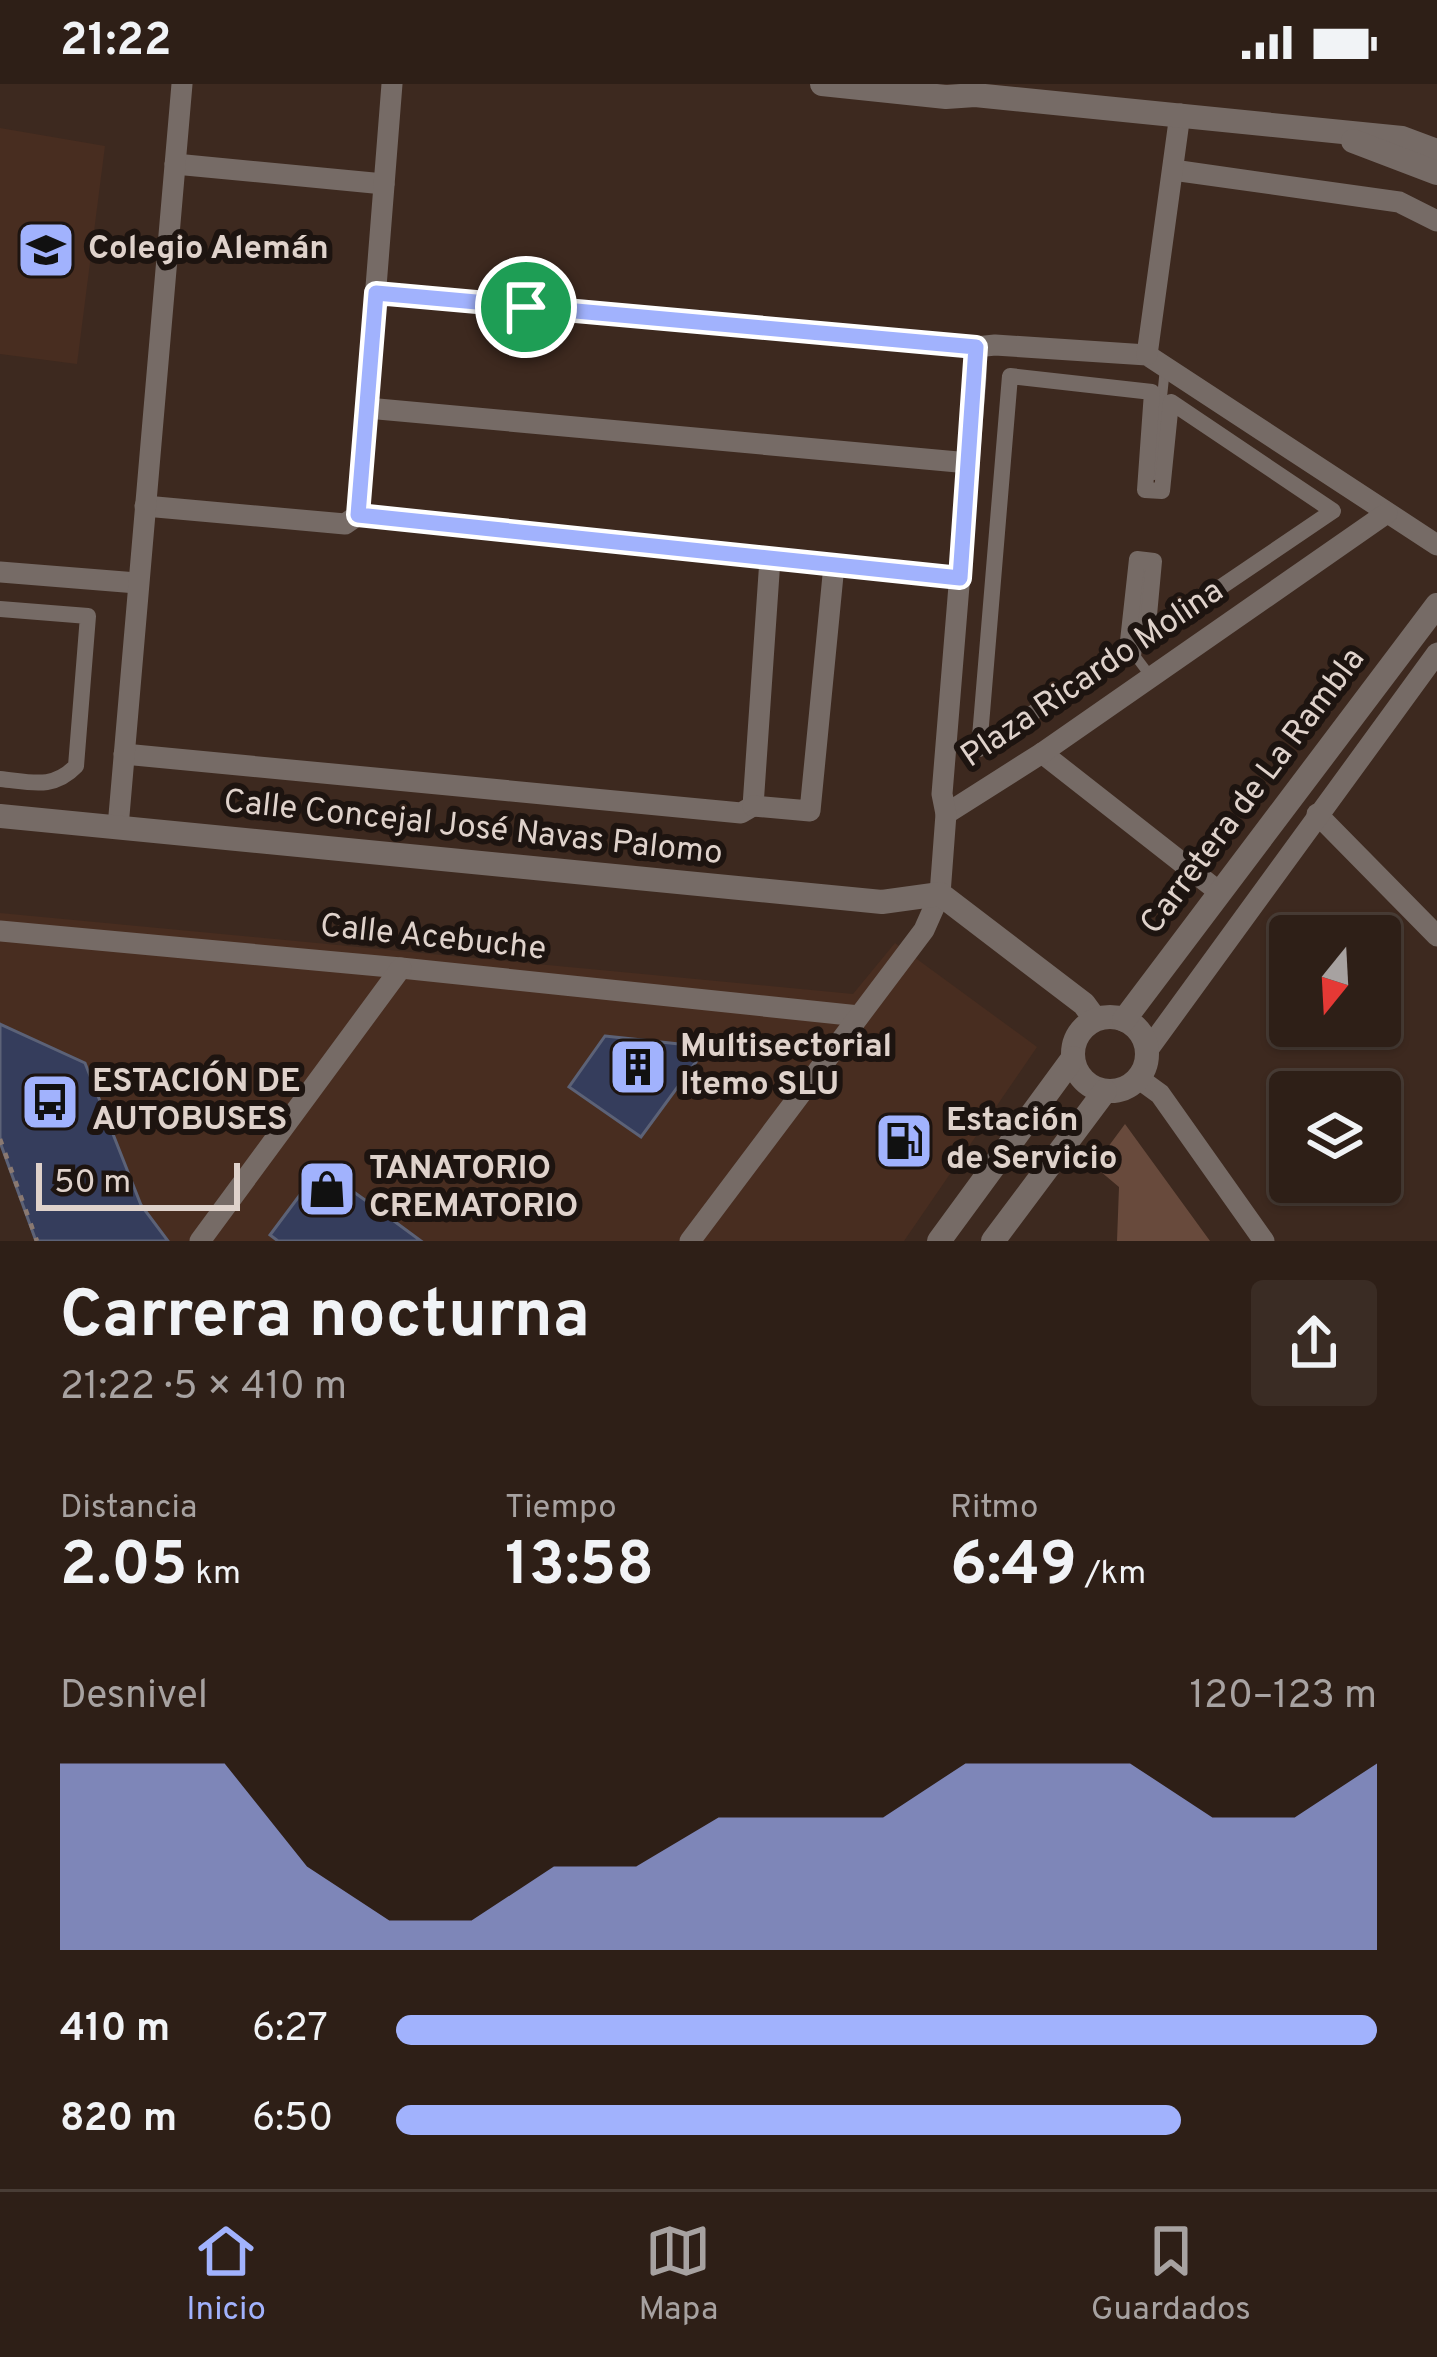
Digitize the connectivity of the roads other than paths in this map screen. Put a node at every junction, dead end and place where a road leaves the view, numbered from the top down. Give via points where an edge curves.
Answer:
1 (182, 84) edge
2 (392, 84) edge
3 (821, 84) edge
4 (970, 89) edge
5 (1180, 114) junction
6 (1329, 132) junction
7 (1437, 151) edge
8 (176, 164) junction
9 (1173, 170) junction
10 (1437, 173) edge
11 (384, 184) junction
12 (1437, 221) edge
13 (376, 293) junction
14 (976, 347) junction
15 (1156, 361) junction
16 (367, 407) junction
17 (969, 463) junction
18 (1153, 484) dead end
19 (145, 506) junction
20 (1388, 513) junction
21 (358, 515) junction
22 (1437, 545) edge
23 (770, 559) junction
24 (834, 565) junction
25 (1144, 565) dead end
26 (0, 572) edge
27 (960, 578) junction
28 (137, 583) junction
29 (1437, 605) edge
30 (0, 609) edge
31 (1437, 653) edge
32 (1151, 677) junction
33 (979, 749) joint
34 (1042, 753) junction
35 (124, 754) junction
36 (0, 779) edge
37 (753, 806) junction
38 (946, 814) junction
39 (1317, 814) junction
40 (0, 817) edge
41 (118, 827) junction
42 (1218, 891) junction
43 (940, 894) junction
44 (0, 931) edge
45 (1437, 936) edge
46 (401, 968) junction
47 (859, 1016) junction
48 (1095, 1019) junction
49 (1124, 1019) junction
50 (1148, 1051) junction
51 (1073, 1058) junction
52 (1138, 1078) junction
53 (1105, 1091) junction
54 (200, 1241) edge
55 (690, 1241) edge
56 (939, 1241) edge
57 (993, 1241) edge
58 (1264, 1241) edge

1 - 8 street
2 - 11 street
3 - 4 street via 946,98
4 - 5 street
5 - 6 street
5 - 9 street
6 - 7 street via 1402,138
6 - 10 street
8 - 11 street
8 - 19 street
9 - 12 street via 1399,202
9 - 15 street
11 - 13 street
13 - 14 street
13 - 16 street
14 - 15 street
14 - 17 street, Plaza Ricardo Molina
15 - 18 lane
15 - 20 street
16 - 17 street
16 - 21 street
17 - 27 street, Plaza Ricardo Molina
19 - 21 street via 345,524
19 - 28 street
20 - 22 street
20 - 32 street, Plaza Ricardo Molina
21 - 23 street
23 - 24 street
23 - 37 street
24 - 27 street
24 - 37 street via 810,811
25 - 32 lane via 1136,657
26 - 28 street
27 - 38 street, Plaza Ricardo Molina
28 - 35 street
29 - 42 street, Carretera de La Rambla
30 - 36 street via 88,616 76,766 47,783
31 - 39 street, Carretera de La Rambla
32 - 34 street, Plaza Ricardo Molina
33 - 33 street, Plaza Ricardo Molina via 1127,650 1137,559 1154,561 1147,637 1333,512 1171,402 1162,491 1145,490 1152,392 1010,376
34 - 38 street, Plaza Ricardo Molina
34 - 42 street
35 - 37 street via 741,813
35 - 41 street
38 - 43 street
39 - 45 street
39 - 50 street, Carretera de La Rambla
40 - 41 street, Calle Concejal José Navas Palomo
41 - 43 street, Calle Concejal José Navas Palomo via 882,902
42 - 49 street, Carretera de La Rambla
43 - 47 street via 924,930
43 - 48 street
44 - 46 street, Calle Acebuche
46 - 47 street, Calle Acebuche
46 - 54 street
47 - 55 street
48 - 49 street
48 - 51 street via 1078,1034
49 - 50 street
50 - 52 street
51 - 53 street via 1083,1080
51 - 56 street
52 - 53 street
52 - 58 street via 1160,1094
53 - 57 street

